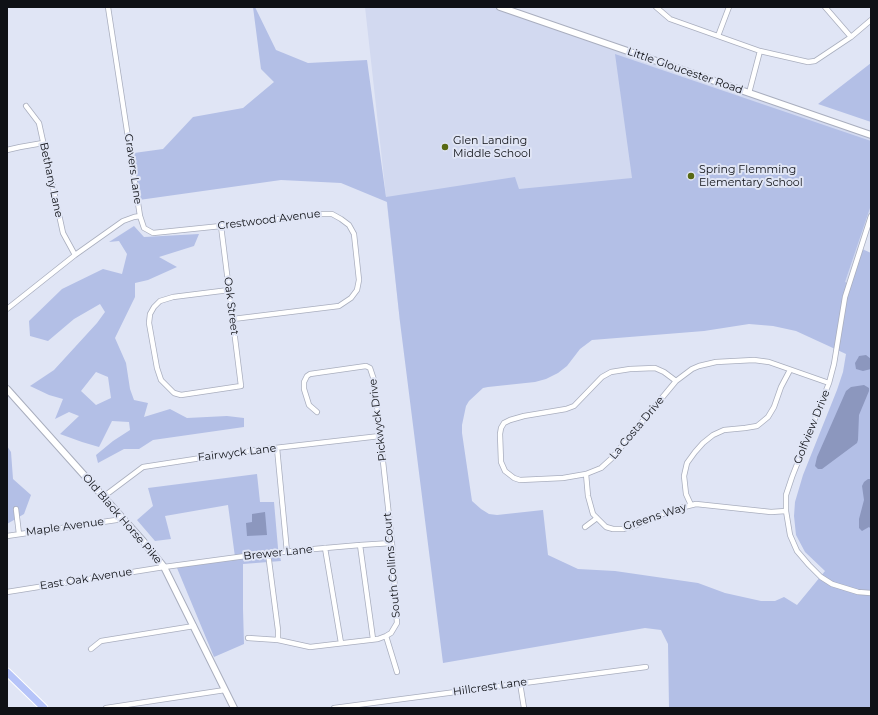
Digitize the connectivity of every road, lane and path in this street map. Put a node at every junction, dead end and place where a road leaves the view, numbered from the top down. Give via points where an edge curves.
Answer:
1 (108, 7) edge
2 (500, 7) edge
3 (656, 7) edge
4 (728, 7) edge
5 (825, 7) edge
6 (871, 20) edge
7 (718, 36) junction
8 (851, 37) junction
9 (760, 51) junction
10 (750, 93) junction
11 (26, 106) dead end
12 (871, 135) edge
13 (43, 144) junction
14 (7, 150) edge
15 (140, 216) junction
16 (871, 216) edge
17 (221, 226) junction
18 (75, 255) junction
19 (229, 290) junction
20 (7, 309) edge
21 (233, 319) junction
22 (790, 370) junction
23 (676, 381) junction
24 (829, 383) junction
25 (7, 389) edge
26 (316, 412) dead end
27 (380, 436) junction
28 (277, 448) junction
29 (586, 474) junction
30 (384, 476) joint
31 (103, 496) junction
32 (690, 505) junction
33 (16, 509) dead end
34 (786, 511) junction
35 (597, 518) junction
36 (123, 519) junction
37 (585, 527) dead end
38 (20, 534) junction
39 (7, 536) edge
40 (392, 543) junction
41 (360, 544) junction
42 (324, 548) junction
43 (287, 552) junction
44 (268, 553) junction
45 (164, 567) junction
46 (7, 592) edge
47 (871, 592) edge
48 (194, 626) junction
49 (386, 636) junction
50 (248, 638) dead end
51 (373, 639) junction
52 (278, 640) junction
53 (341, 643) junction
54 (90, 649) dead end
55 (646, 667) dead end
56 (7, 672) edge
57 (396, 672) dead end
58 (520, 683) junction
59 (225, 690) junction
60 (384, 702) junction
61 (44, 708) edge
62 (106, 708) edge
63 (234, 708) edge
64 (334, 708) edge
65 (385, 708) edge
66 (524, 708) edge

1 - 15 street, Gravers Lane
2 - 10 street, Little Gloucester Road
3 - 7 street via 670,20
4 - 7 street
5 - 8 street
6 - 8 street
7 - 9 street
8 - 9 street via 815,61 808,62
9 - 10 street
10 - 12 street, Little Gloucester Road
11 - 13 street, Bethany Lane via 39,123
13 - 14 street
13 - 18 street, Bethany Lane via 63,233
15 - 17 street, Crestwood Avenue via 144,228 153,233
15 - 18 street, Gravers Lane via 123,221
16 - 24 street, Golfview Drive via 845,297
17 - 19 street, Oak Street
17 - 21 street, Crestwood Avenue via 332,214 349,225 354,234 359,280 357,290 351,298 339,306
18 - 20 street, Gravers Lane
19 - 21 street, Oak Street
19 - 21 street, Oak Street via 160,300 150,314 149,323 157,368 161,380 174,393 181,395 241,386
22 - 23 street, La Costa Drive via 769,362 754,360 716,362 692,369
22 - 24 street, La Costa Drive
22 - 32 street via 768,417 757,426 713,434 695,452 687,463 684,476
23 - 29 street, La Costa Drive via 612,458 601,468
23 - 29 street, La Costa Drive via 655,368 611,372 602,377 574,406 566,410 510,420 501,428 501,462 514,478 563,478
24 - 34 street, Golfview Drive via 792,477 786,495
25 - 31 street, Old Black Horse Pike
26 - 27 street, Pickwyck Drive via 309,405 304,389 305,378 310,374 366,366 372,372 374,380
27 - 28 street, Fairwyck Lane
27 - 30 street, Pickwyck Drive
28 - 31 street, Fairwyck Lane via 144,467
28 - 43 street
29 - 35 street via 588,496
30 - 40 street, South Collins Court
31 - 36 street, Old Black Horse Pike
32 - 34 street, Greens Way
32 - 35 street, Greens Way via 623,529 606,527
33 - 38 street
34 - 47 street, Golfview Drive via 790,535 797,551 821,577 832,584 858,592
35 - 37 street
36 - 38 street, Maple Avenue
36 - 45 street, Old Black Horse Pike
38 - 39 street, Maple Avenue
40 - 41 street, Brewer Lane
40 - 49 street, South Collins Court via 397,623
41 - 42 street, Brewer Lane
41 - 51 street
42 - 43 street, Brewer Lane
42 - 53 street
43 - 44 street, Brewer Lane
44 - 45 street, Brewer Lane
44 - 52 street
45 - 46 street, East Oak Avenue
45 - 48 street, Old Black Horse Pike
48 - 54 street via 101,641
48 - 59 street, Old Black Horse Pike
49 - 51 street
49 - 57 street
50 - 52 street
51 - 53 street
52 - 53 street via 310,647
55 - 58 street, Hillcrest Lane
56 - 61 main road
58 - 60 street, Hillcrest Lane
58 - 66 street
59 - 62 street
59 - 63 street, Old Black Horse Pike
60 - 64 street, Hillcrest Lane
60 - 65 street

